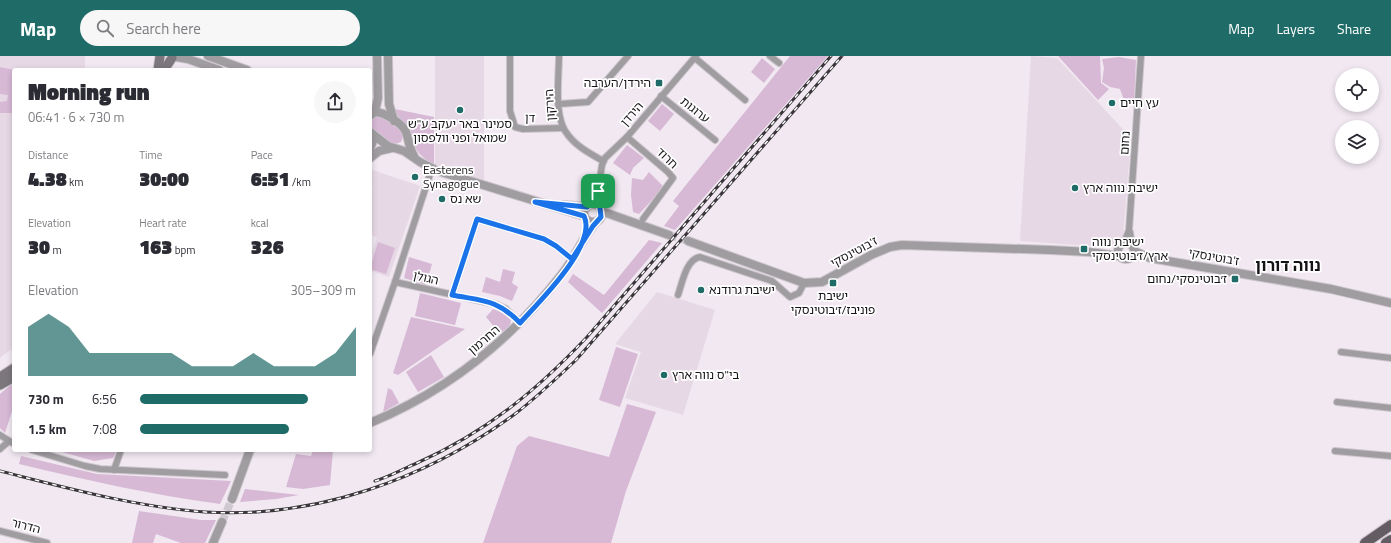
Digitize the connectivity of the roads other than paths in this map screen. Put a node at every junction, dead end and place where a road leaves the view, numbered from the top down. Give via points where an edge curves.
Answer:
1 (160, 56) edge
2 (208, 56) edge
3 (377, 56) edge
4 (388, 56) edge
5 (510, 56) edge
6 (559, 56) edge
7 (628, 56) edge
8 (770, 56) edge
9 (1142, 56) edge
10 (173, 57) edge
11 (695, 57) edge
12 (778, 63) dead end
13 (158, 68) edge
14 (165, 68) edge
15 (213, 68) edge
16 (241, 68) edge
17 (662, 96) junction
18 (745, 100) dead end
19 (559, 104) junction
20 (372, 114) edge
21 (394, 121) junction
22 (563, 128) junction
23 (372, 134) edge
24 (406, 137) junction
25 (627, 137) junction
26 (715, 140) dead end
27 (393, 148) junction
28 (372, 156) edge
29 (603, 161) junction
30 (420, 162) junction
31 (432, 168) junction
32 (598, 191) junction
33 (535, 202) junction
34 (589, 206) junction
35 (599, 215) junction
36 (585, 217) junction
37 (642, 219) dead end
38 (669, 235) tunnel mouth
39 (584, 241) junction
40 (688, 241) tunnel mouth
41 (1128, 249) junction
42 (1088, 252) junction
43 (1119, 256) junction
44 (572, 259) junction
45 (395, 282) junction
46 (804, 283) junction
47 (452, 295) junction
48 (678, 295) dead end
49 (1391, 303) edge
50 (520, 323) junction
51 (373, 337) edge
52 (1341, 352) dead end
53 (1391, 358) edge
54 (12, 369) edge
55 (0, 377) edge
56 (12, 378) edge
57 (0, 385) edge
58 (1337, 402) dead end
59 (1391, 408) edge
60 (372, 422) edge
61 (0, 435) edge
62 (11, 443) edge
63 (0, 449) edge
64 (1335, 451) dead end
65 (39, 452) edge
66 (120, 452) edge
67 (249, 452) edge
68 (1391, 456) edge
69 (114, 470) junction
70 (225, 475) dead end
71 (232, 499) tunnel mouth
72 (222, 522) tunnel mouth
73 (1391, 525) edge
74 (0, 532) edge
75 (1391, 540) edge
76 (47, 543) edge
77 (213, 543) edge
78 (1365, 543) edge
79 (1386, 543) edge

1 - 13 main road
2 - 16 street
3 - 20 street via 378,98
4 - 21 street via 389,104
5 - 22 street, דן via 510,111 515,127 523,130
6 - 19 street, הירקון
7 - 19 street via 588,102
8 - 12 street
9 - 41 street, נחום
10 - 14 main road
10 - 15 street via 188,59
11 - 17 street, הירדן
11 - 18 street
17 - 25 street, הירדן
17 - 26 street, ערוגות
19 - 22 street, הירקון
20 - 21 street via 384,114
21 - 24 street via 404,128
22 - 29 street via 574,142
23 - 27 street
24 - 27 street via 403,144
24 - 30 street via 408,147
25 - 29 street, הירדן
25 - 37 street, חרוד via 672,178
27 - 28 street via 379,151
27 - 30 street via 404,151
29 - 32 street
30 - 31 street
31 - 33 street
31 - 45 street
32 - 34 street
32 - 35 street
33 - 34 street
33 - 36 street
34 - 35 street
34 - 36 street, החרמון
35 - 36 street via 592,222
35 - 38 street
35 - 39 street, החרמון
36 - 39 street, החרמון via 587,225
39 - 44 street, החרמון
40 - 46 street, ז'בוטינסקי
41 - 42 street, ז'בוטינסקי
41 - 43 street
41 - 43 street, ז'בוטינסקי via 1124,260
41 - 49 street, ז'בוטינסקי via 1150,258 1346,292
42 - 43 street, ז'בוטינסקי
42 - 46 street, ז'בוטינסקי via 902,245 871,255 822,282
44 - 47 street via 544,239 477,219
44 - 50 street, החרמון via 543,298
45 - 47 street, הגולן
45 - 51 street, הגולן
46 - 48 street via 799,293 790,297 772,281 696,257 690,263
47 - 50 street, הגולן via 495,304 506,309
50 - 60 street, החרמון via 480,359 449,382
52 - 53 street
54 - 55 main road
56 - 57 main road
58 - 59 street
61 - 62 street
62 - 63 street
64 - 68 street
65 - 69 street via 85,466
66 - 69 street
67 - 71 street
69 - 70 street
72 - 77 street
73 - 78 main road
74 - 76 street, הדרור
75 - 79 main road

